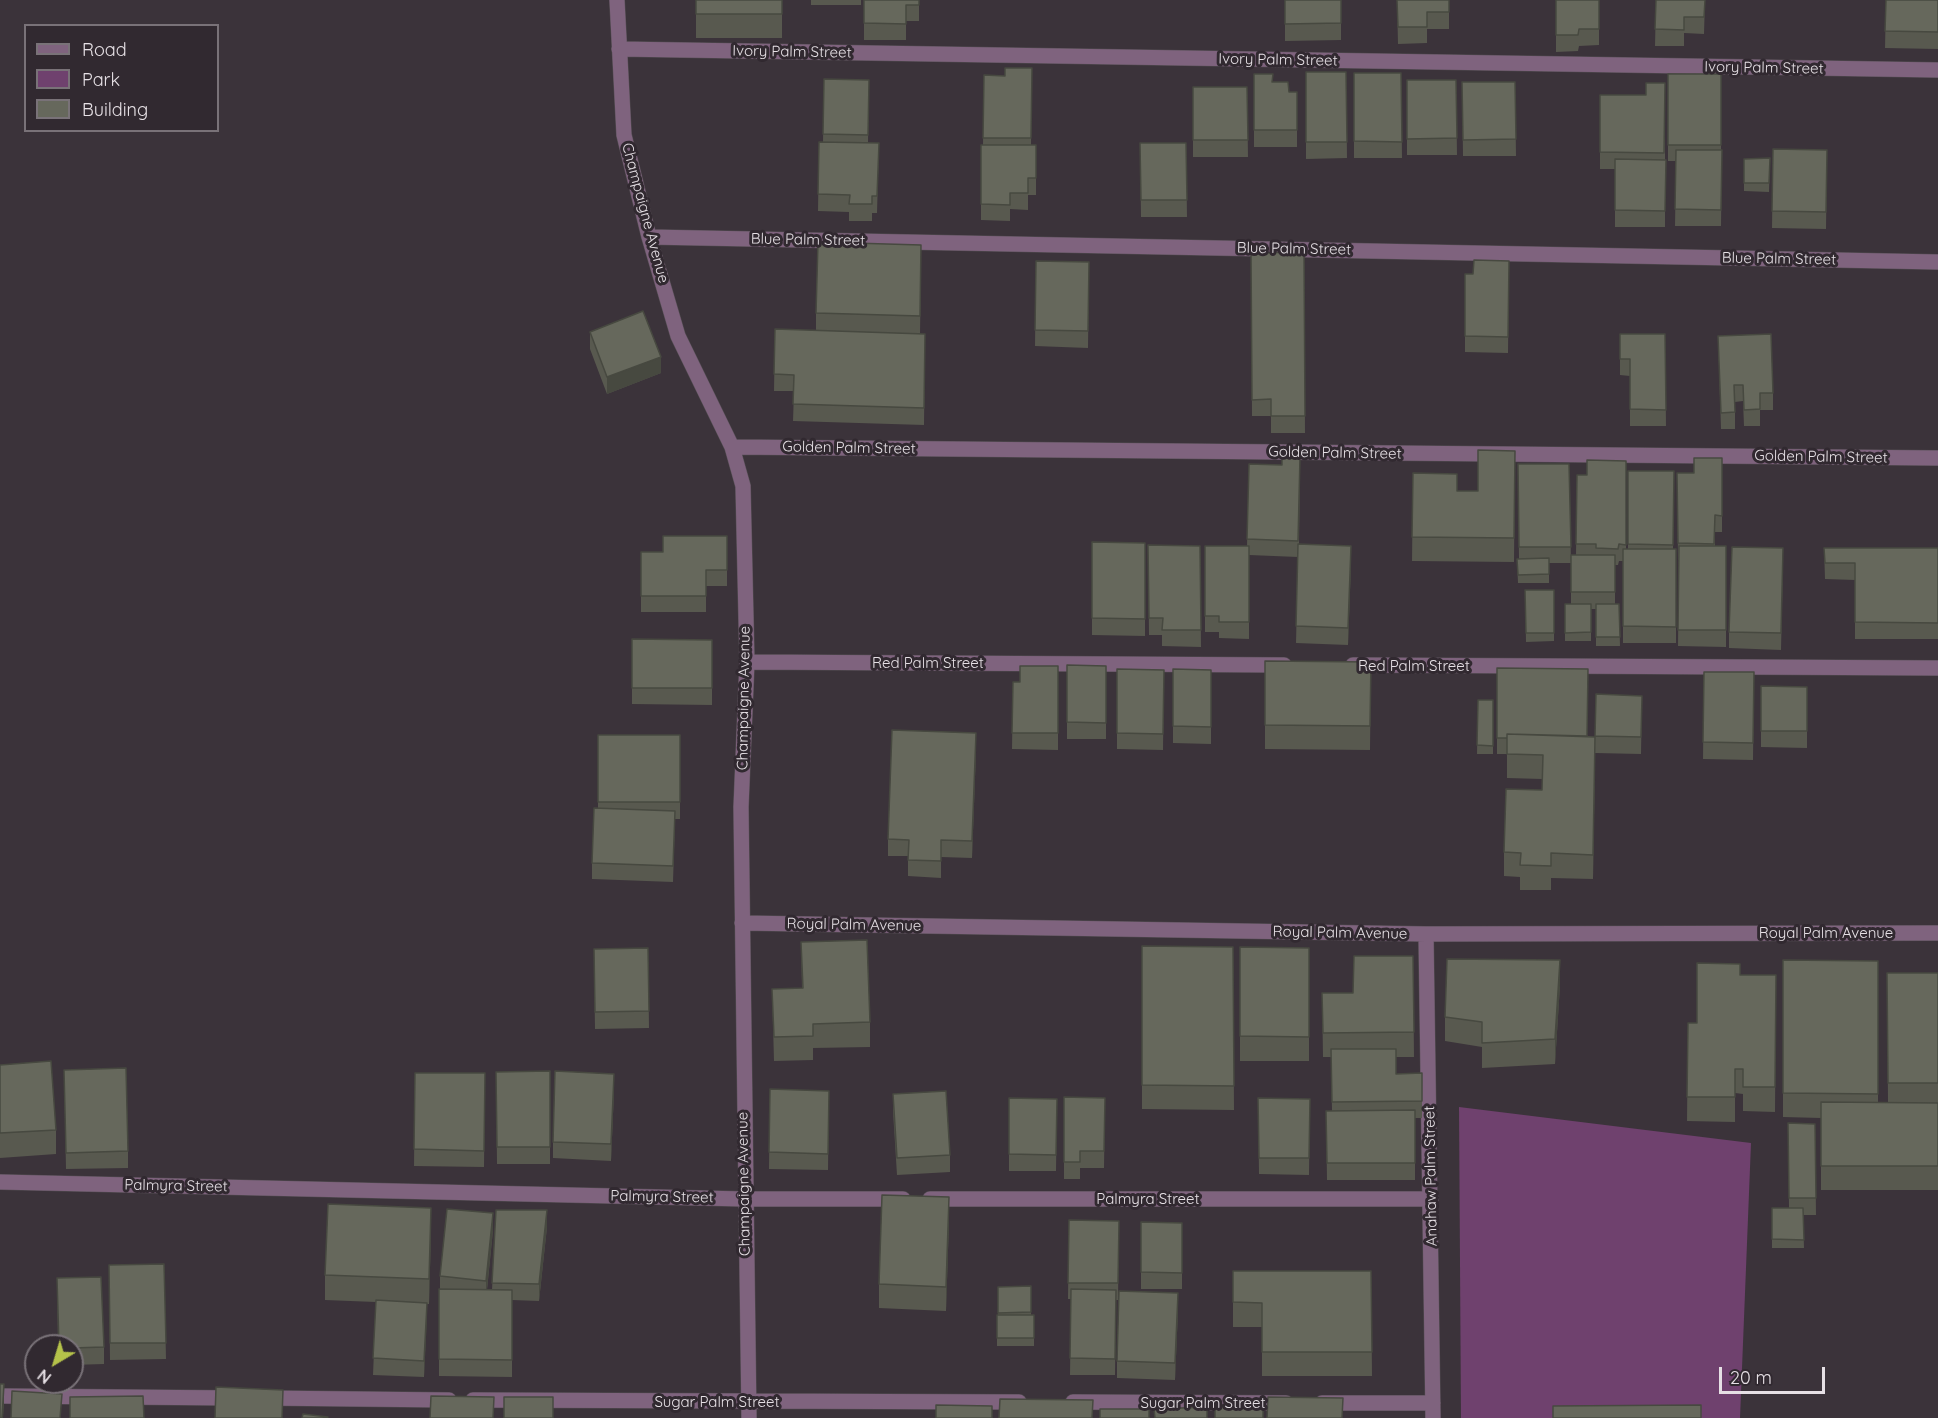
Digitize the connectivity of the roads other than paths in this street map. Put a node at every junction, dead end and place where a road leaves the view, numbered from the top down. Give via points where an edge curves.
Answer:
1 (617, 0) edge
2 (619, 49) junction
3 (1938, 70) edge
4 (649, 237) junction
5 (1938, 262) edge
6 (732, 447) junction
7 (1938, 458) edge
8 (747, 662) junction
9 (1295, 665) edge
10 (1342, 665) edge
11 (1938, 668) edge
12 (742, 923) junction
13 (1938, 933) edge
14 (1426, 934) junction
15 (0, 1182) edge
16 (744, 1199) junction
17 (1431, 1199) junction
18 (0, 1396) edge
19 (749, 1402) junction
20 (1032, 1402) edge
21 (1056, 1402) edge
22 (1433, 1410) edge
23 (749, 1418) edge

1 - 2 street, Champaigne Avenue
2 - 3 street, Ivory Palm Street
2 - 4 street, Champaigne Avenue via 624,135
4 - 5 street, Blue Palm Street
4 - 6 street, Champaigne Avenue via 678,336
6 - 7 street, Golden Palm Street
6 - 8 street, Champaigne Avenue via 743,486
8 - 9 street, Red Palm Street
8 - 12 street, Champaigne Avenue via 741,807
10 - 11 street, Red Palm Street
12 - 14 street, Royal Palm Avenue
12 - 16 street, Champaigne Avenue
13 - 14 street, Royal Palm Avenue
14 - 17 street, Anahaw Palm Street
15 - 16 street, Palmyra Street
16 - 17 street, Palmyra Street
16 - 19 street, Champaigne Avenue
17 - 22 street, Anahaw Palm Street
18 - 19 street, Sugar Palm Street
19 - 20 street, Sugar Palm Street
19 - 23 street, Champaigne Avenue
21 - 22 street, Sugar Palm Street

